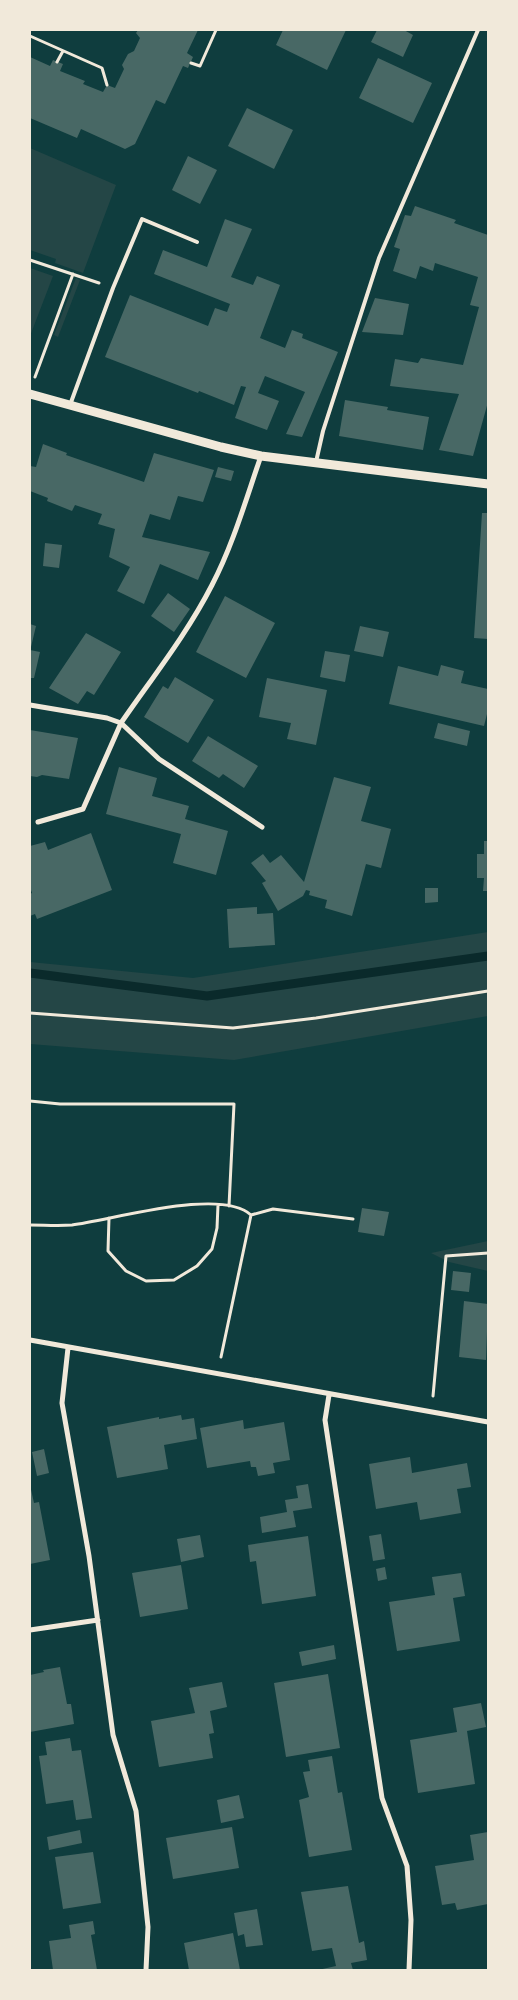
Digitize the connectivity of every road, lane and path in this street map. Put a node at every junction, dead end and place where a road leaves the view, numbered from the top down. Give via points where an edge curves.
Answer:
1 (216, 30) edge
2 (478, 30) edge
3 (30, 36) edge
4 (63, 51) junction
5 (57, 62) dead end
6 (191, 63) dead end
7 (107, 85) dead end
8 (197, 242) dead end
9 (30, 260) edge
10 (73, 274) junction
11 (113, 288) junction
12 (33, 381) dead end
13 (30, 394) edge
14 (70, 406) junction
15 (261, 456) junction
16 (316, 463) junction
17 (488, 484) edge
18 (30, 706) edge
19 (121, 723) junction
20 (38, 822) dead end
21 (262, 827) dead end
22 (488, 991) edge
23 (30, 1012) edge
24 (30, 1101) edge
25 (218, 1205) junction
26 (229, 1206) junction
27 (252, 1215) junction
28 (109, 1218) junction
29 (353, 1219) dead end
30 (30, 1225) edge
31 (488, 1253) edge
32 (30, 1340) edge
33 (68, 1348) junction
34 (218, 1374) junction
35 (329, 1395) junction
36 (431, 1412) junction
37 (488, 1422) edge
38 (98, 1620) junction
39 (30, 1630) edge
40 (146, 1970) edge
41 (409, 1970) edge

1 - 6 path via 200,66
2 - 16 lane via 379,258 323,431
3 - 4 path
4 - 5 path
4 - 7 path via 102,68
8 - 11 lane via 142,219
9 - 10 path
10 - 11 path
10 - 12 path
11 - 14 lane
13 - 14 street
14 - 15 street
15 - 16 street
15 - 19 street via 212,585
16 - 17 street
18 - 19 street
19 - 20 street via 83,809
19 - 21 street via 159,759
22 - 23 path via 234,1028
24 - 26 path via 60,1104 234,1104
25 - 26 path
25 - 28 path via 193,1203
25 - 28 path via 212,1249 197,1266 174,1280 146,1281 126,1271 108,1250
26 - 27 path
27 - 29 path via 273,1209
27 - 34 path
28 - 30 path via 71,1225
31 - 36 path via 446,1256
32 - 33 street
33 - 34 street
33 - 38 street via 62,1403
34 - 35 street
35 - 36 street
35 - 41 street via 325,1420 378,1780 408,1866
36 - 37 street
38 - 39 street
38 - 40 street via 113,1735 136,1811 148,1928

